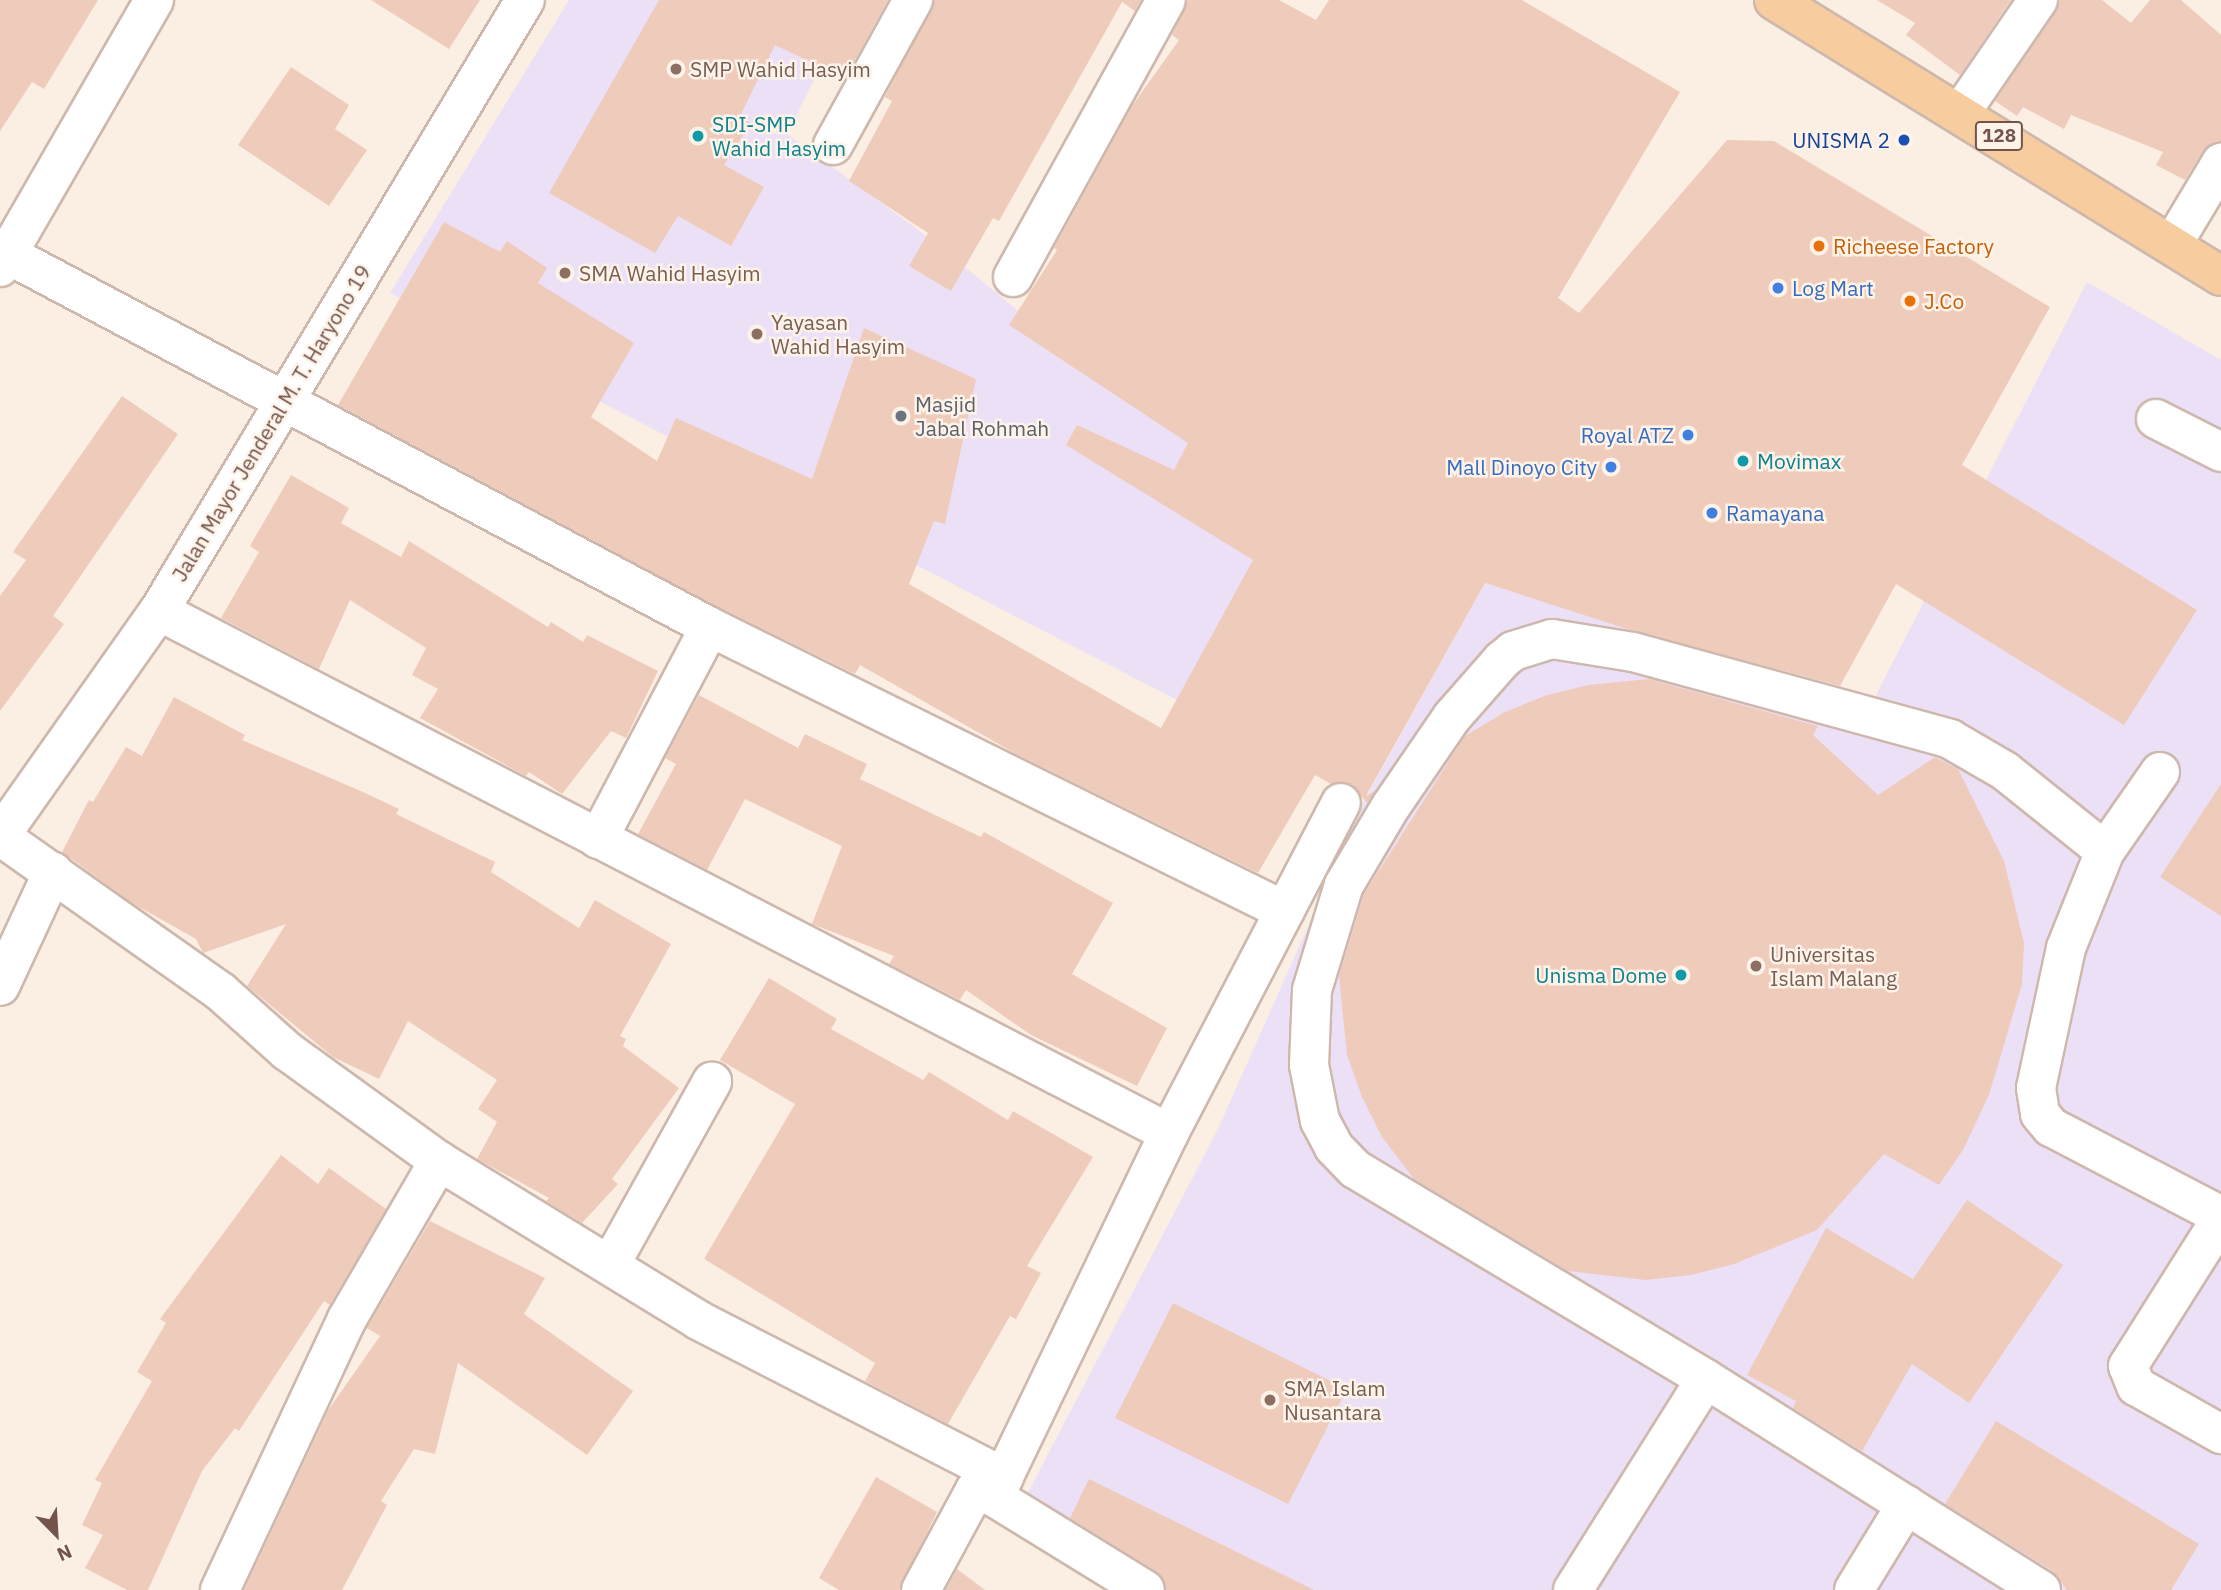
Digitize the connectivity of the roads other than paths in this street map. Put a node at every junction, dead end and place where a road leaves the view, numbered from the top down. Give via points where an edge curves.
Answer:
1 (154, 0) edge
2 (525, 0) edge
3 (913, 0) edge
4 (1166, 0) edge
5 (1774, 0) edge
6 (2038, 0) edge
7 (1961, 113) junction
8 (833, 145) dead end
9 (2221, 163) edge
10 (2172, 245) junction
11 (4, 261) edge
12 (2221, 276) edge
13 (1013, 277) dead end
14 (286, 399) junction
15 (2156, 419) dead end
16 (2221, 452) edge
17 (159, 611) junction
18 (710, 627) junction
19 (2160, 772) dead end
20 (1341, 803) dead end
21 (0, 836) edge
22 (598, 839) junction
23 (2105, 851) junction
24 (53, 873) junction
25 (1286, 911) junction
26 (0, 986) edge
27 (712, 1082) dead end
28 (1169, 1133) junction
29 (439, 1161) junction
30 (2221, 1218) edge
31 (610, 1265) junction
32 (1706, 1379) junction
33 (2221, 1434) edge
34 (999, 1487) junction
35 (1906, 1505) junction
36 (220, 1590) edge
37 (921, 1590) edge
38 (1145, 1590) edge
39 (1573, 1590) edge
40 (1854, 1590) edge
41 (2041, 1590) edge

1 - 11 street
2 - 14 street, Jalan Mayor Jenderal M. T. Haryono 19
3 - 8 street
4 - 13 street
5 - 7 main road, 128
6 - 7 street
7 - 10 main road, 128
9 - 10 street
10 - 12 main road, 128
11 - 14 street
14 - 17 street, Jalan Mayor Jenderal M. T. Haryono 19
14 - 18 street
15 - 16 street
17 - 21 street, Jalan Mayor Jenderal M. T. Haryono 19
17 - 22 street
18 - 22 street
18 - 25 street
19 - 23 street
20 - 25 street
21 - 24 street
22 - 28 street
23 - 30 street via 2066,948 2036,1088 2040,1114 2066,1136
23 - 32 street via 2005,771 1950,738 1633,652 1552,639 1526,646 1502,660 1452,717 1344,885 1312,990 1309,1065 1321,1121 1334,1147 1354,1169
24 - 26 street
24 - 29 street via 221,992 287,1051
25 - 28 street
27 - 31 street
28 - 34 street
29 - 31 street
29 - 36 street via 347,1319
30 - 33 street via 2128,1366 2136,1385
31 - 34 street via 698,1320
32 - 35 street
32 - 39 street
34 - 37 street via 975,1490
34 - 38 street
35 - 40 street
35 - 41 street

